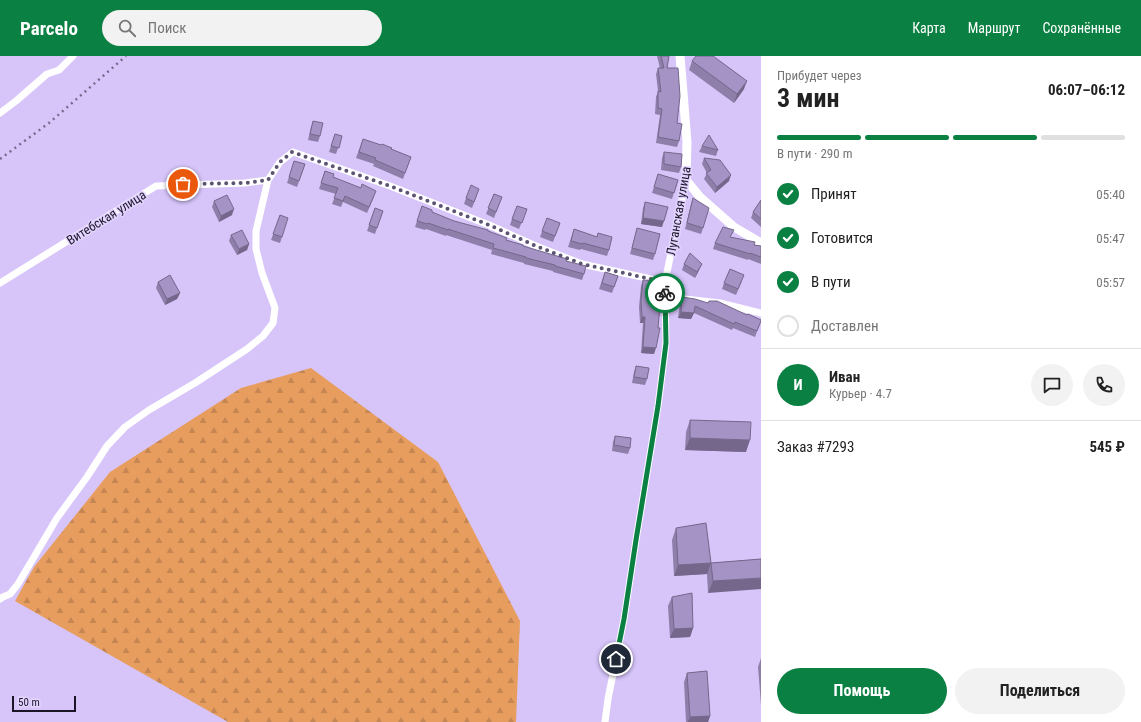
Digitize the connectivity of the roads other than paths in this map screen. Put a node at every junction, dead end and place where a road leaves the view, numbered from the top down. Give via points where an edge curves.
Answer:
1 (73, 56) edge
2 (680, 56) edge
3 (0, 113) edge
4 (268, 180) junction
5 (686, 180) junction
6 (761, 243) edge
7 (665, 282) junction
8 (0, 283) edge
9 (665, 296) junction
10 (761, 313) edge
11 (0, 600) edge
12 (606, 722) edge

1 - 3 street
2 - 5 street, Луганская улица via 687,142
4 - 7 street via 280,162 292,152 390,186 582,264
4 - 8 street, Витебская улица via 156,186
4 - 11 street via 256,231 256,249 275,308 273,323 248,349 148,410 107,446 57,518 18,584 10,594
5 - 6 street via 700,197 734,227
5 - 7 street, Луганская улица
7 - 9 street, Луганская улица
9 - 10 street via 720,303
9 - 12 street, Луганская улица via 666,343 658,406

